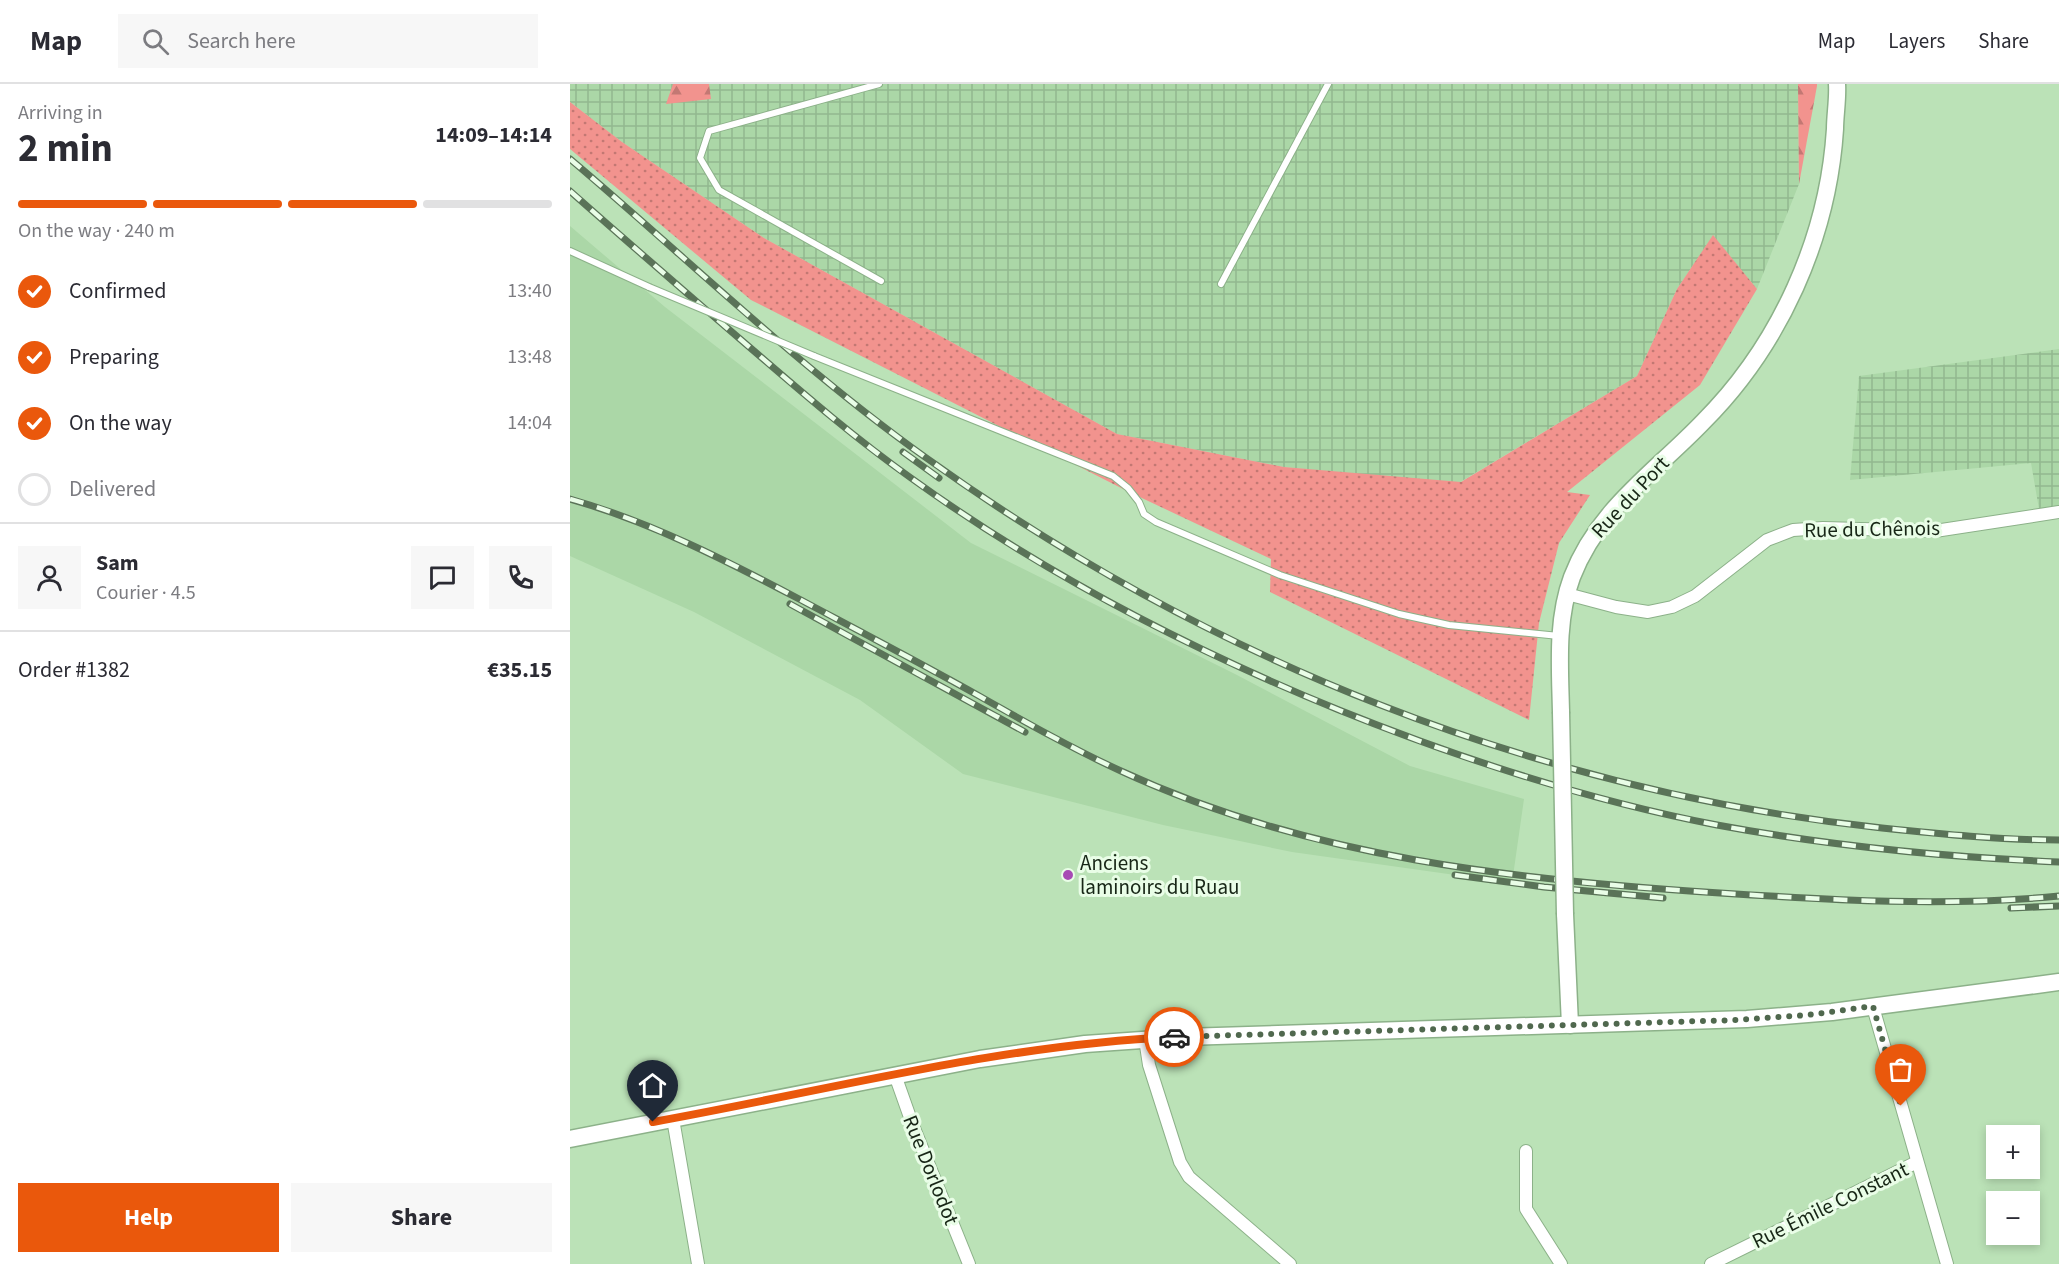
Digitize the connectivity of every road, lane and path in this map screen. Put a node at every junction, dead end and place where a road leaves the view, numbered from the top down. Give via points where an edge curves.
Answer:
1 (879, 84) edge
2 (1328, 84) edge
3 (1837, 84) edge
4 (570, 251) edge
5 (881, 281) dead end
6 (1221, 284) dead end
7 (2059, 512) edge
8 (1567, 594) junction
9 (1560, 636) junction
10 (2059, 982) edge
11 (1873, 1006) junction
12 (1570, 1025) junction
13 (1145, 1039) junction
14 (895, 1075) junction
15 (673, 1119) junction
16 (570, 1139) edge
17 (1526, 1151) dead end
18 (1917, 1162) junction
19 (698, 1264) edge
20 (969, 1264) edge
21 (1290, 1264) edge
22 (1561, 1264) edge
23 (1711, 1264) edge
24 (1947, 1264) edge

1 - 5 lane via 709,131 700,158 718,190
2 - 6 lane
3 - 8 main road, Rue du Port via 1834,148 1822,212 1806,263 1783,314 1730,393 1605,518 1591,538
4 - 9 lane, bridge via 814,356 1113,476 1128,488 1144,514 1156,522 1280,575 1400,614 1449,625
7 - 8 street, Rue du Chênois via 1935,531 1793,530 1767,540 1695,596 1672,607 1648,612
8 - 9 main road, Rue du Port
9 - 12 main road, Rue du Port, bridge
10 - 11 main road
11 - 12 main road via 1754,1019
11 - 18 street
12 - 13 main road
13 - 14 main road via 1042,1049
13 - 21 street via 1149,1065 1176,1151 1189,1177
14 - 15 main road
14 - 20 street, Rue Dorlodot
15 - 16 main road
15 - 19 street
17 - 22 street via 1526,1209
18 - 23 street, Rue Émile Constant
18 - 24 street

